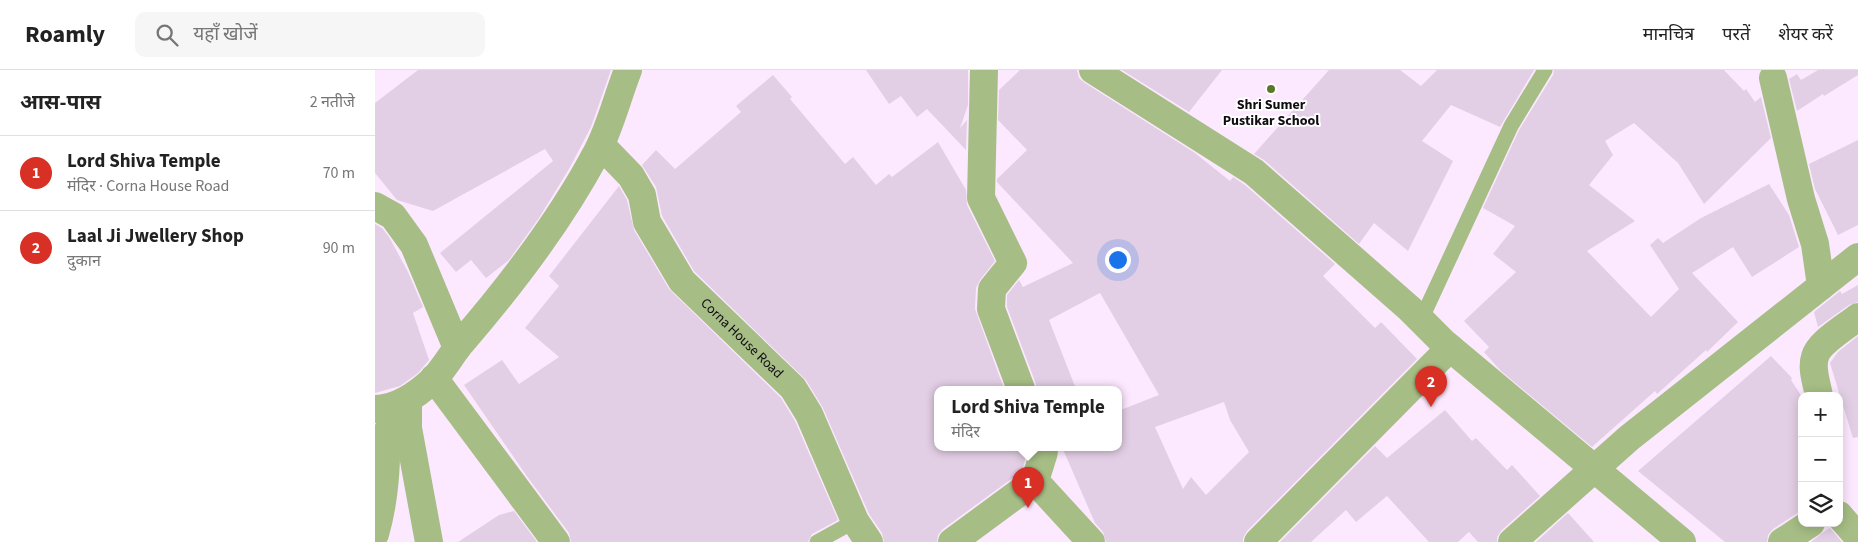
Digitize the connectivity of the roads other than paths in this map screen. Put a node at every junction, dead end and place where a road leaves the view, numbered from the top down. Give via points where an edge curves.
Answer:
1 (627, 70) edge
2 (984, 70) edge
3 (1093, 70) edge
4 (1545, 70) edge
5 (1773, 78) dead end
6 (601, 145) junction
7 (375, 206) edge
8 (1858, 257) edge
9 (1821, 286) junction
10 (1858, 317) edge
11 (1421, 320) junction
12 (457, 348) junction
13 (1450, 348) junction
14 (434, 378) junction
15 (1020, 386) edge
16 (1818, 392) edge
17 (386, 427) edge
18 (1044, 451) edge
19 (1595, 469) junction
20 (1035, 481) junction
21 (1843, 520) edge
22 (1805, 527) edge
23 (862, 532) edge
24 (375, 534) edge
25 (1858, 537) edge
26 (429, 542) edge
27 (556, 542) edge
28 (817, 542) edge
29 (952, 542) edge
30 (1091, 542) edge
31 (1257, 542) edge
32 (1512, 542) edge
33 (1682, 542) edge
34 (1782, 542) edge

1 - 6 street
2 - 15 street via 981,198 1013,263 992,289 991,308
3 - 11 street via 1254,172
4 - 11 lane via 1511,126
5 - 9 street via 1801,199 1815,244
6 - 12 street via 565,206
6 - 23 street, Corna House Road via 631,176 642,195 647,222 682,281 793,388 809,414
7 - 12 street via 393,216 414,245
8 - 9 street
9 - 19 street via 1629,438
10 - 16 street via 1818,348 1814,365
11 - 13 street
12 - 14 street
13 - 19 street
13 - 31 street
14 - 17 street via 408,400 388,408
14 - 27 street
17 - 24 street via 386,482
17 - 26 street
18 - 20 street
19 - 32 street
19 - 33 street
20 - 29 street
20 - 30 street
21 - 25 street
22 - 34 street
23 - 28 lane

